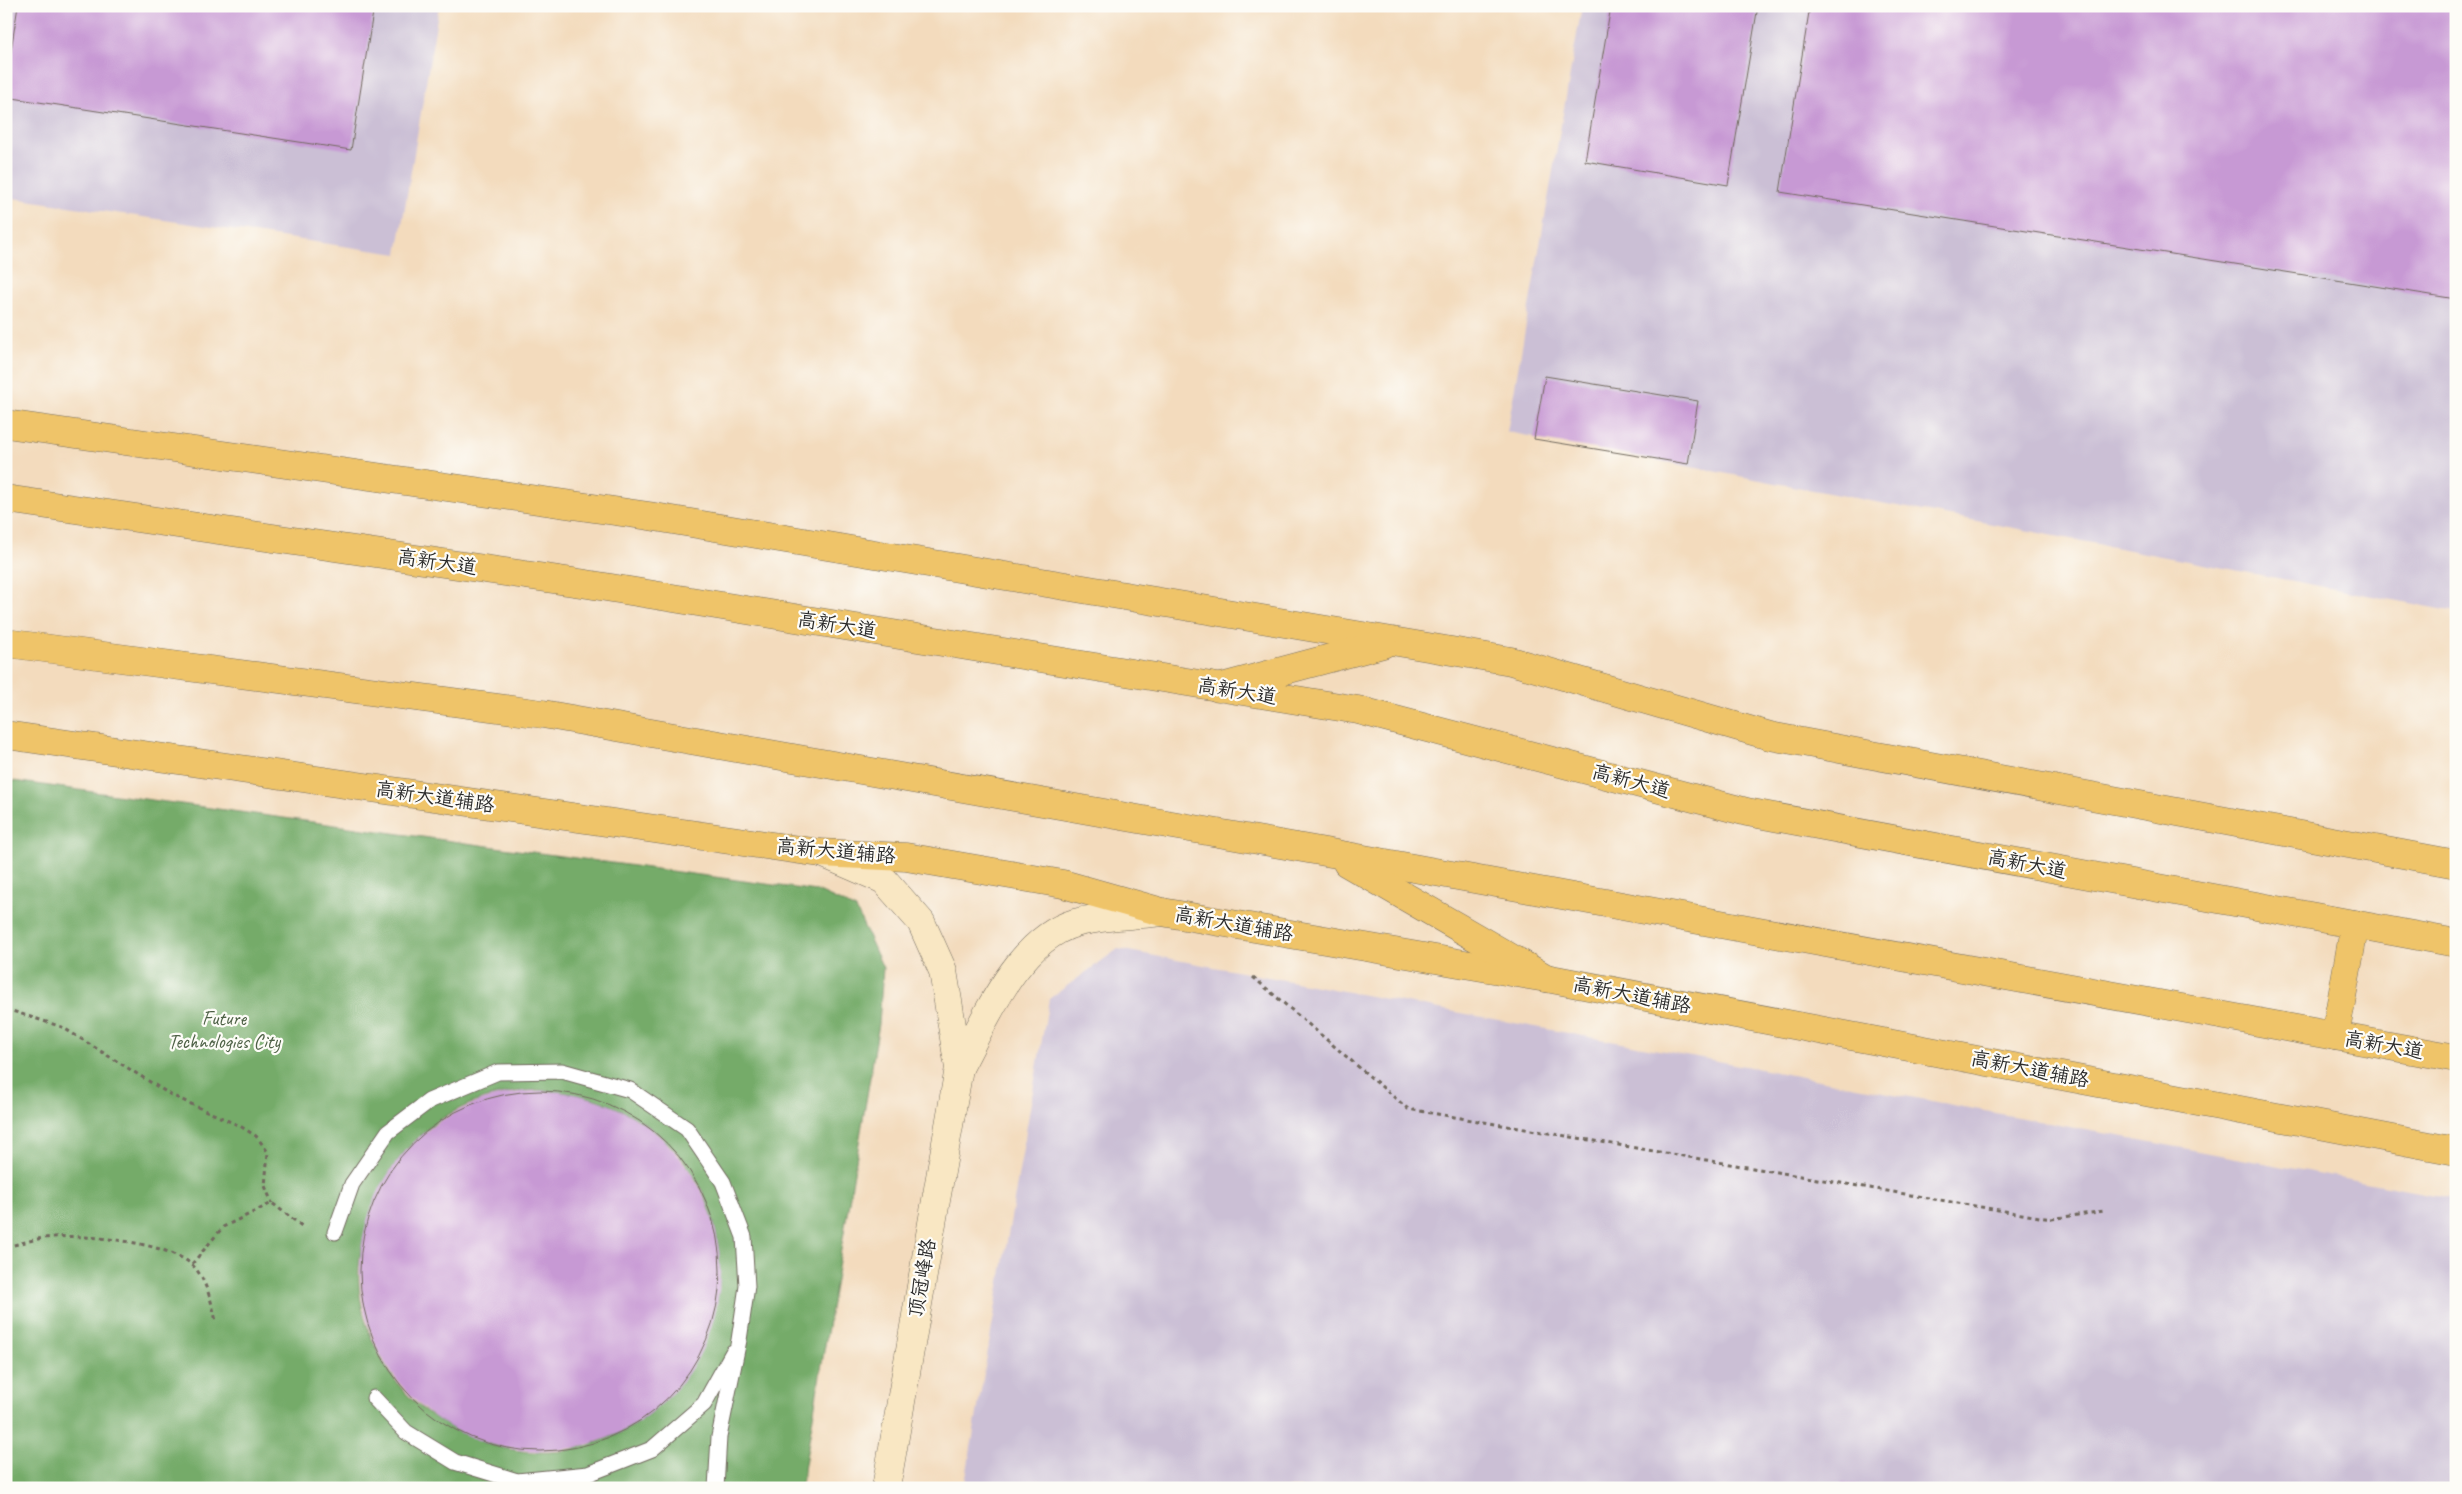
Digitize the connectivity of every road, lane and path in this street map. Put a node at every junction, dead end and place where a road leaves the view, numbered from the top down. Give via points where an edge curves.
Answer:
1 (6, 424) edge
2 (6, 500) edge
3 (1392, 642) junction
4 (6, 643) edge
5 (59, 650) junction
6 (6, 656) edge
7 (1218, 688) junction
8 (6, 735) edge
9 (820, 853) junction
10 (1331, 853) junction
11 (2456, 864) edge
12 (1162, 912) junction
13 (2355, 924) junction
14 (2456, 943) edge
15 (1253, 977) dead end
16 (1546, 978) junction
17 (6, 1009) edge
18 (2335, 1036) junction
19 (2456, 1058) edge
20 (959, 1068) junction
21 (2456, 1151) edge
22 (272, 1203) junction
23 (2104, 1211) dead end
24 (303, 1227) dead end
25 (336, 1232) dead end
26 (6, 1246) edge
27 (192, 1264) junction
28 (216, 1322) dead end
29 (739, 1340) junction
30 (374, 1398) dead end
31 (716, 1488) edge
32 (886, 1488) edge

1 - 3 main road via 649,516
2 - 7 main road, 高新大道 via 587,584
3 - 7 main road
3 - 11 main road via 1511,661 1770,736
4 - 5 main road, 高新大道
5 - 6 main road
5 - 10 main road, 高新大道 via 543,714
7 - 13 main road, 高新大道 via 1358,710 1748,812
8 - 9 main road, 高新大道辅路
9 - 12 main road, 高新大道辅路 via 906,857 1063,884
9 - 20 main road via 884,880 921,922 944,971
10 - 16 main road
10 - 18 main road, 高新大道
12 - 16 main road, 高新大道辅路
12 - 20 main road via 1074,923 1043,941 1006,979
13 - 14 main road, 高新大道
13 - 18 main road
15 - 23 path via 1408,1109 2051,1219
16 - 21 main road, 高新大道辅路
17 - 22 path via 62,1027 171,1095 256,1136 268,1152 265,1186
18 - 19 main road, 高新大道
20 - 32 main road, 顶冠峰路
22 - 24 path
22 - 27 path via 222,1227
25 - 29 lane via 352,1184 388,1132 429,1102 498,1072 562,1071 630,1090 687,1129 723,1182 744,1237 747,1286
26 - 27 path via 45,1238 105,1239 164,1249
27 - 28 path via 212,1298
29 - 30 lane via 704,1404 652,1449 588,1474 517,1481 455,1462 406,1432
29 - 31 lane via 720,1437

